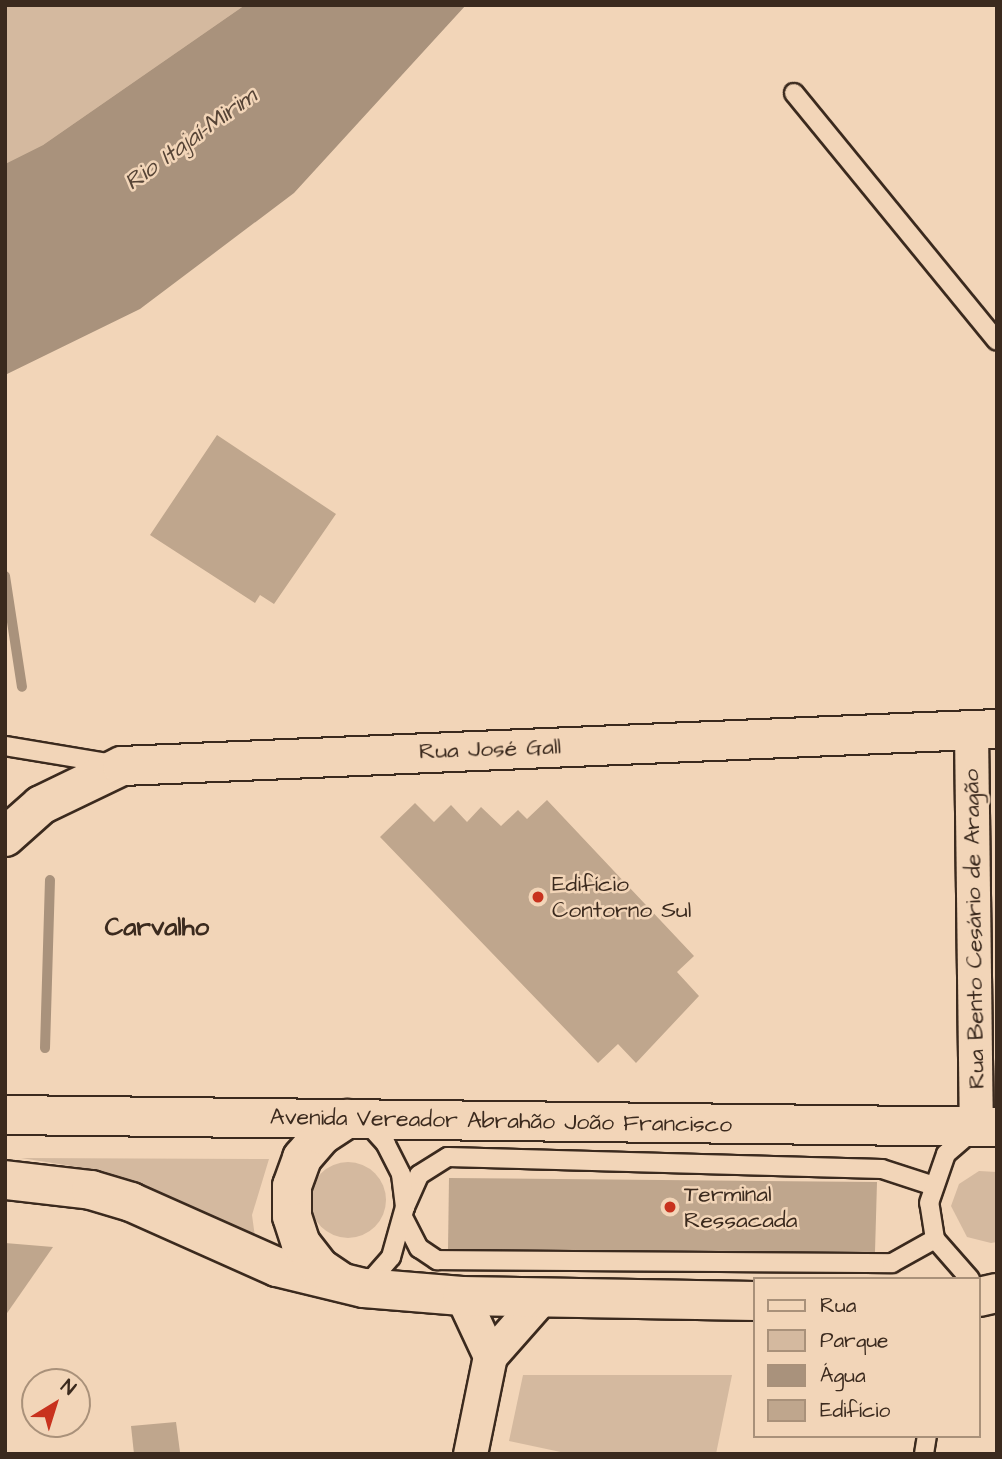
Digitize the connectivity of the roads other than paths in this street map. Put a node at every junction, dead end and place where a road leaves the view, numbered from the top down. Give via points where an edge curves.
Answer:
1 (794, 93) dead end
2 (997, 341) edge
3 (984, 730) edge
4 (5, 746) edge
5 (122, 766) junction
6 (5, 837) edge
7 (985, 951) edge
8 (5, 1115) edge
9 (355, 1119) junction
10 (990, 1129) edge
11 (5, 1180) edge
12 (931, 1185) junction
13 (404, 1213) junction
14 (935, 1239) junction
15 (968, 1277) edge
16 (981, 1285) edge
17 (355, 1286) junction
18 (997, 1293) edge
19 (462, 1296) junction
20 (542, 1297) junction
21 (754, 1301) edge
22 (490, 1356) junction
23 (470, 1454) edge

1 - 2 lane
3 - 5 main road, Rua José Gall
3 - 7 street, Rua Bento Cesário de Aragão
4 - 5 lane
5 - 6 main road, Rua José Gall via 41,805
7 - 10 street, Rua Bento Cesário de Aragão
8 - 9 main road, Avenida Vereador Abrahão João Francisco
9 - 10 main road, Avenida Vereador Abrahão João Francisco
9 - 13 lane via 386,1144 401,1174
9 - 17 main road via 322,1135 302,1158 292,1186 292,1216 302,1244 320,1268
10 - 12 lane via 946,1154
11 - 17 main road via 91,1190 131,1202 277,1267
12 - 13 lane via 882,1169 448,1157 419,1175
12 - 14 lane
13 - 14 lane via 419,1248 437,1259 892,1263
13 - 17 lane via 391,1257
14 - 15 lane
16 - 18 lane
17 - 19 main road
19 - 20 main road
19 - 22 street
20 - 21 main road
20 - 22 street
22 - 23 street

